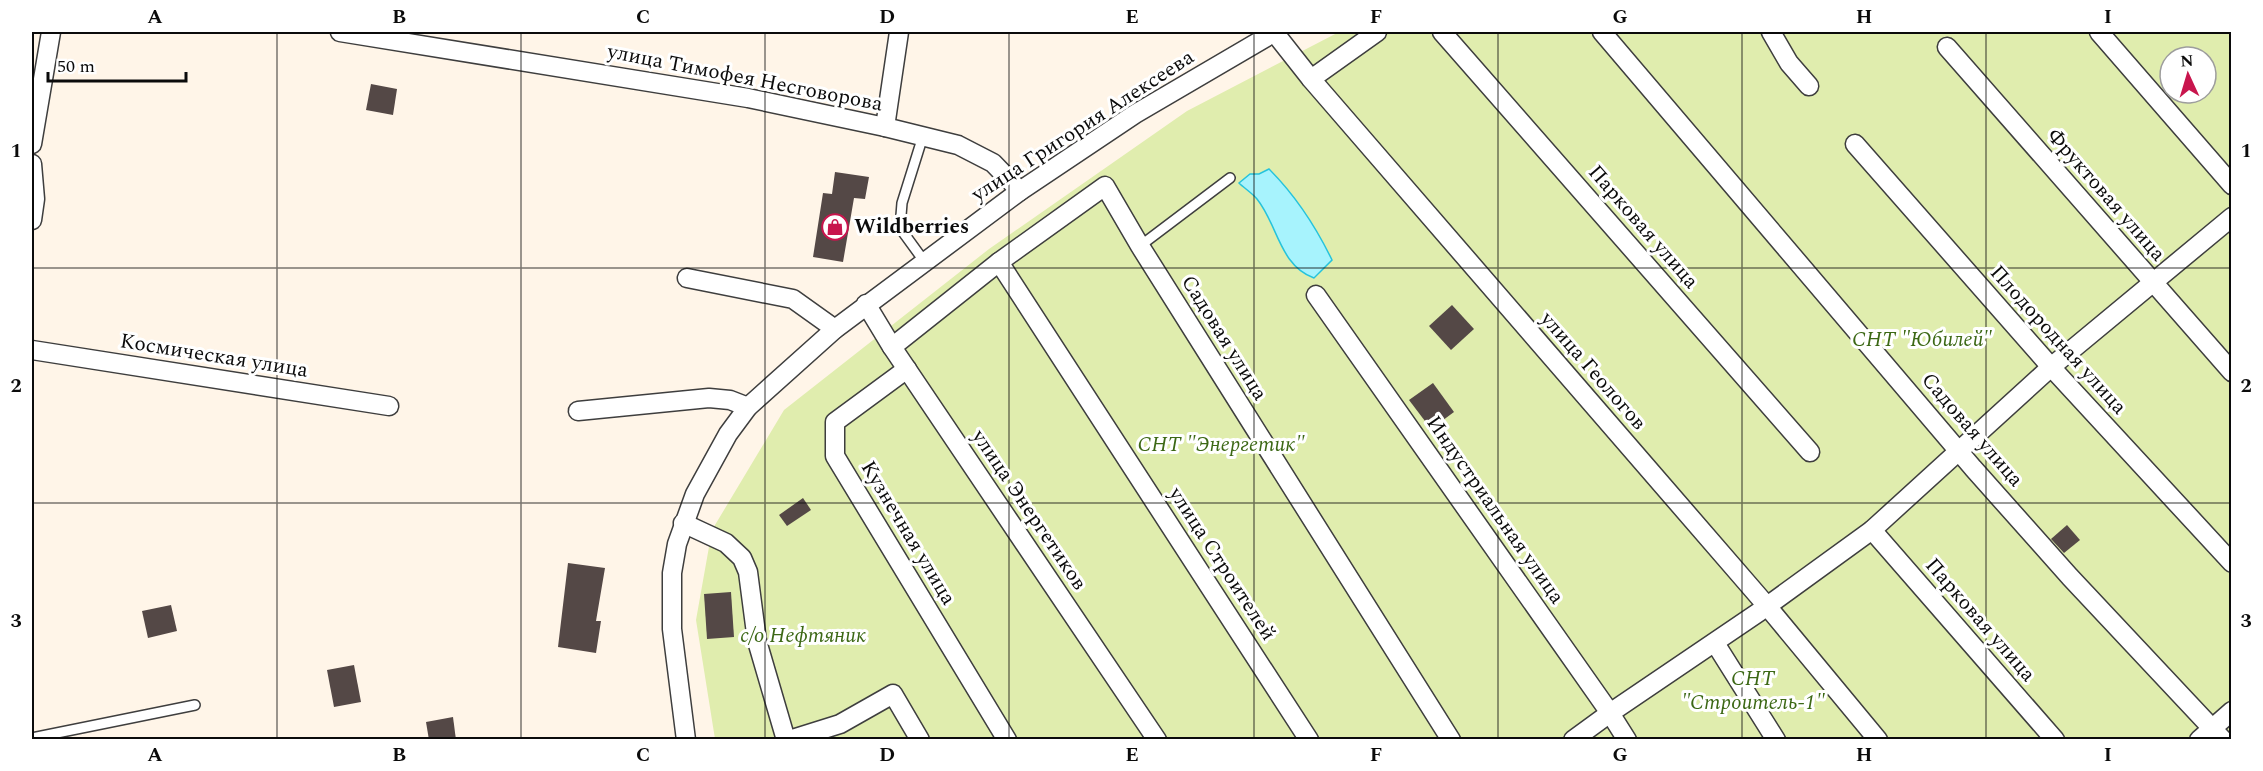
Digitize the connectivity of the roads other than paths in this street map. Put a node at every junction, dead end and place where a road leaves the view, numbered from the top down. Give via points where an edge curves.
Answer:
1 (51, 32) edge
2 (340, 32) edge
3 (899, 32) edge
4 (1274, 32) edge
5 (1377, 32) edge
6 (1442, 32) edge
7 (1602, 32) edge
8 (1771, 32) edge
9 (2099, 32) edge
10 (1947, 46) dead end
11 (1311, 79) junction
12 (1809, 86) dead end
13 (885, 127) junction
14 (923, 136) junction
15 (32, 144) edge
16 (1855, 144) dead end
17 (32, 164) edge
18 (1230, 178) dead end
19 (2232, 185) edge
20 (1020, 191) junction
21 (2232, 217) edge
22 (32, 220) edge
23 (1140, 246) junction
24 (924, 261) junction
25 (999, 262) junction
26 (687, 278) dead end
27 (2153, 283) junction
28 (1316, 295) dead end
29 (866, 304) junction
30 (835, 329) junction
31 (892, 347) junction
32 (32, 350) edge
33 (2051, 367) junction
34 (907, 369) junction
35 (2232, 372) edge
36 (389, 406) dead end
37 (748, 408) junction
38 (578, 411) dead end
39 (1959, 450) junction
40 (1810, 452) dead end
41 (683, 523) junction
42 (1872, 530) junction
43 (2232, 562) edge
44 (1763, 609) junction
45 (1715, 643) junction
46 (195, 705) dead end
47 (2232, 711) edge
48 (1610, 713) junction
49 (2211, 736) edge
50 (32, 738) edge
51 (686, 740) edge
52 (787, 740) edge
53 (920, 740) edge
54 (1007, 740) edge
55 (1157, 740) edge
56 (1309, 740) edge
57 (1451, 740) edge
58 (1573, 740) edge
59 (1627, 740) edge
60 (1776, 740) edge
61 (1878, 740) edge
62 (2055, 740) edge

1 - 15 street
2 - 13 street, улица Тимофея Несговорова via 748,98
3 - 13 street
4 - 11 street, улица Геологов
4 - 20 street, улица Григория Алексеева via 1135,114
5 - 11 street
6 - 40 street, Парковая улица
7 - 39 street, Садовая улица
8 - 12 street via 1789,63
9 - 19 street
10 - 27 street, Фруктовая улица
11 - 44 street, улица Геологов
13 - 14 street, улица Тимофея Несговорова
14 - 20 street, улица Тимофея Несговорова via 958,145 993,163
14 - 24 lane via 902,203 900,228
16 - 33 street, Плодородная улица
17 - 22 street
18 - 23 lane
20 - 24 street, улица Григория Алексеева
21 - 27 street
23 - 25 street, Садовая улица via 1105,186
23 - 57 street, Садовая улица
24 - 29 street, улица Григория Алексеева
25 - 31 street, Садовая улица
25 - 56 street, улица Строителей
26 - 30 street via 793,299
27 - 33 street
27 - 35 street, Фруктовая улица
28 - 48 street, Индустриальная улица
29 - 30 street, улица Григория Алексеева
29 - 31 street, улица Энергетиков
30 - 37 street, улица Григория Алексеева
31 - 34 street, улица Энергетиков
32 - 36 street, Космическая улица
33 - 39 street
33 - 43 street, Плодородная улица
34 - 54 street, Кузнечная улица via 835,422 834,456
34 - 55 street, улица Энергетиков
37 - 38 street via 730,400 709,398
37 - 41 street, улица Григория Алексеева via 714,458
39 - 42 street
39 - 49 street, Садовая улица
41 - 51 street, улица Григория Алексеева via 670,599
41 - 52 street via 726,543 742,558 748,572 757,641
42 - 44 street
42 - 62 street, Парковая улица
44 - 45 street
44 - 61 street, улица Геологов
45 - 48 street
45 - 60 street
46 - 50 lane
47 - 49 street
48 - 58 street
48 - 59 street
52 - 53 street via 840,724 893,694

